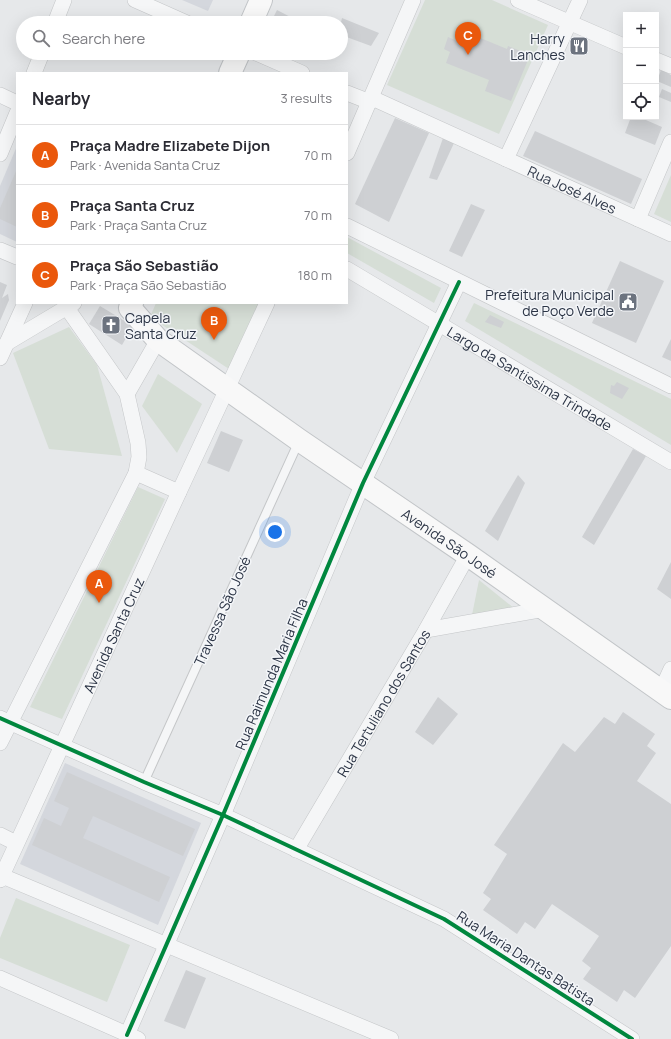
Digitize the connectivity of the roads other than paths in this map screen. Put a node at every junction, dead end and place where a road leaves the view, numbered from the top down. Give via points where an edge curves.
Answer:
1 (64, 0) edge
2 (135, 0) edge
3 (261, 0) edge
4 (413, 0) edge
5 (518, 0) edge
6 (580, 0) edge
7 (58, 16) edge
8 (172, 16) edge
9 (254, 16) edge
10 (570, 22) junction
11 (623, 46) edge
12 (39, 60) edge
13 (236, 60) edge
14 (272, 60) edge
15 (659, 61) edge
16 (671, 66) edge
17 (34, 72) edge
18 (230, 72) edge
19 (300, 72) edge
20 (348, 93) edge
21 (0, 95) edge
22 (371, 100) junction
23 (16, 103) edge
24 (16, 115) edge
25 (671, 142) edge
26 (348, 151) edge
27 (0, 154) edge
28 (506, 159) junction
29 (638, 219) junction
30 (348, 226) edge
31 (671, 234) edge
32 (0, 250) edge
33 (16, 257) edge
34 (348, 270) edge
35 (459, 282) junction
36 (25, 304) edge
37 (267, 304) edge
38 (71, 305) edge
39 (127, 305) edge
40 (439, 323) junction
41 (158, 340) junction
42 (7, 343) junction
43 (0, 358) edge
44 (671, 386) edge
45 (227, 390) junction
46 (127, 394) junction
47 (300, 440) junction
48 (671, 462) edge
49 (136, 473) junction
50 (363, 483) junction
51 (179, 492) junction
52 (468, 555) junction
53 (545, 609) junction
54 (426, 630) junction
55 (671, 669) edge
56 (666, 695) edge
57 (5, 721) edge
58 (0, 744) edge
59 (62, 746) junction
60 (144, 782) junction
61 (223, 815) junction
62 (0, 835) edge
63 (16, 843) junction
64 (296, 850) junction
65 (1, 878) edge
66 (166, 944) junction
67 (0, 978) edge
68 (132, 1037) edge
69 (391, 1039) edge
70 (632, 1039) edge

1 - 7 street
2 - 8 street
3 - 9 main road
4 - 22 street
5 - 10 street
6 - 10 street
10 - 11 street
10 - 28 street
12 - 17 street
13 - 18 main road
14 - 19 street
15 - 16 street
20 - 22 street
21 - 23 street
22 - 26 street
22 - 28 street, Rua José Alves
24 - 27 street
25 - 29 street
28 - 29 street, Rua José Alves
29 - 31 street, Rua José Alves
30 - 35 street
32 - 33 street
34 - 40 street, Largo da Santissima Trindade
35 - 40 street, Rua Raimunda Maria Filha
35 - 44 street
36 - 42 street
37 - 45 street, Avenida Santa Cruz
38 - 42 street
38 - 46 street
39 - 41 main road, Avenida São José
40 - 48 street, Largo da Santissima Trindade
40 - 50 street, Rua Raimunda Maria Filha
41 - 45 main road, Avenida São José
41 - 46 street
42 - 43 street
45 - 47 main road, Avenida São José
45 - 51 street, Avenida Santa Cruz
46 - 49 street via 138,443
47 - 50 main road, Avenida São José
47 - 60 lane, Travessa São José
49 - 51 street
49 - 57 street
50 - 52 main road, Avenida São José
50 - 61 street, Rua Raimunda Maria Filha
51 - 59 street, Avenida Santa Cruz
52 - 53 main road, Avenida São José
52 - 54 street, Rua Tertuliano dos Santos
53 - 54 street
53 - 56 main road, Avenida São José
54 - 64 street, Rua Tertuliano dos Santos
55 - 56 street
57 - 58 street
57 - 59 street, Rua Maria Dantas Batista
59 - 60 street, Rua Maria Dantas Batista
59 - 63 street, Avenida Santa Cruz
60 - 61 street, Rua Maria Dantas Batista
61 - 64 street, Rua Maria Dantas Batista
61 - 66 street, Rua Raimunda Maria Filha
62 - 63 street
63 - 65 street, Avenida Santa Cruz
64 - 70 street, Rua Maria Dantas Batista via 444,919
65 - 66 street
66 - 68 street, Rua Raimunda Maria Filha
66 - 69 street
67 - 68 street

